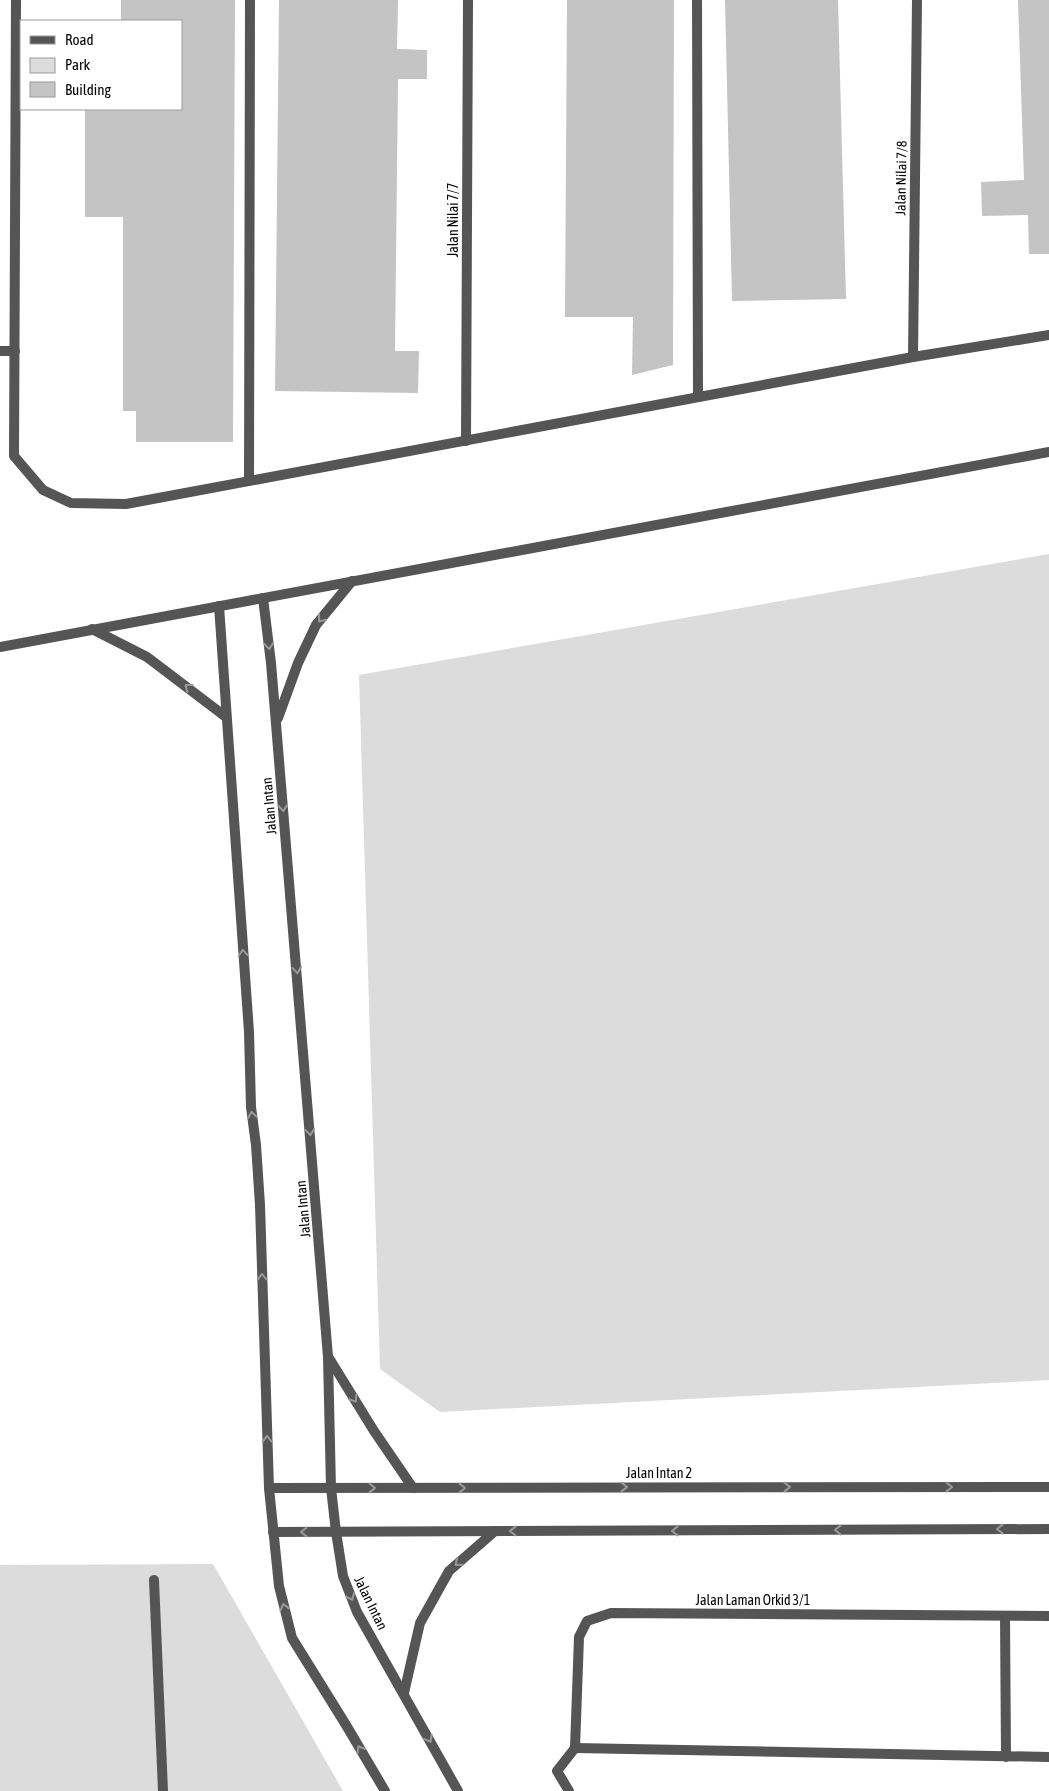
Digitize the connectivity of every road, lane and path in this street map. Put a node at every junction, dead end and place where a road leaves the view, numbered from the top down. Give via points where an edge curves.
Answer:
1 (16, 0) edge
2 (250, 0) edge
3 (468, 0) edge
4 (697, 0) edge
5 (917, 0) edge
6 (1049, 335) edge
7 (0, 351) edge
8 (15, 351) junction
9 (913, 357) junction
10 (698, 398) junction
11 (466, 441) junction
12 (1049, 452) edge
13 (249, 481) junction
14 (352, 582) junction
15 (263, 598) junction
16 (218, 606) junction
17 (92, 630) junction
18 (0, 647) edge
19 (226, 717) junction
20 (276, 723) junction
21 (328, 1357) junction
22 (1049, 1487) edge
23 (268, 1488) junction
24 (331, 1488) junction
25 (413, 1488) junction
26 (1049, 1529) edge
27 (495, 1531) junction
28 (273, 1532) junction
29 (336, 1532) junction
30 (154, 1580) dead end
31 (1005, 1616) junction
32 (1049, 1616) edge
33 (404, 1693) junction
34 (575, 1748) junction
35 (1006, 1757) junction
36 (1049, 1757) edge
37 (163, 1791) edge
38 (385, 1791) edge
39 (458, 1791) edge
40 (568, 1791) edge

1 - 8 street
2 - 13 street
3 - 11 street, Jalan Nilai 7/7
4 - 10 street
5 - 9 street, Jalan Nilai 7/8
6 - 9 street
7 - 8 street
8 - 13 street via 14,456 44,490 72,503 126,504
9 - 10 street
10 - 11 street
11 - 13 street
12 - 14 street
14 - 15 street
14 -> 20 street via 316,625
15 - 16 street
15 -> 20 street, Jalan Intan
16 - 17 street
16 - 19 street
17 - 18 street
19 -> 17 street via 147,657
23 -> 19 street via 260,1205
20 -> 21 street, Jalan Intan
21 - 24 street, Jalan Intan
21 -> 25 street
25 -> 22 street, Jalan Intan 2
23 - 24 street, Jalan Intan 2
23 - 28 street
24 -> 25 street, Jalan Intan 2
24 - 29 street, Jalan Intan
26 -> 27 street
27 - 29 street
27 -> 33 street via 449,1571 439,1588 420,1622
29 -> 28 street
38 -> 28 street via 292,1638 279,1586
29 -> 33 street, Jalan Intan via 343,1576 357,1612
30 - 37 street
31 - 32 street, Jalan Laman Orkid 3/1
31 - 34 street, Jalan Laman Orkid 3/1 via 611,1613 587,1621 579,1637
31 - 35 street
33 -> 39 street, Jalan Intan
34 - 35 street
34 - 40 street via 557,1771
35 - 36 street

